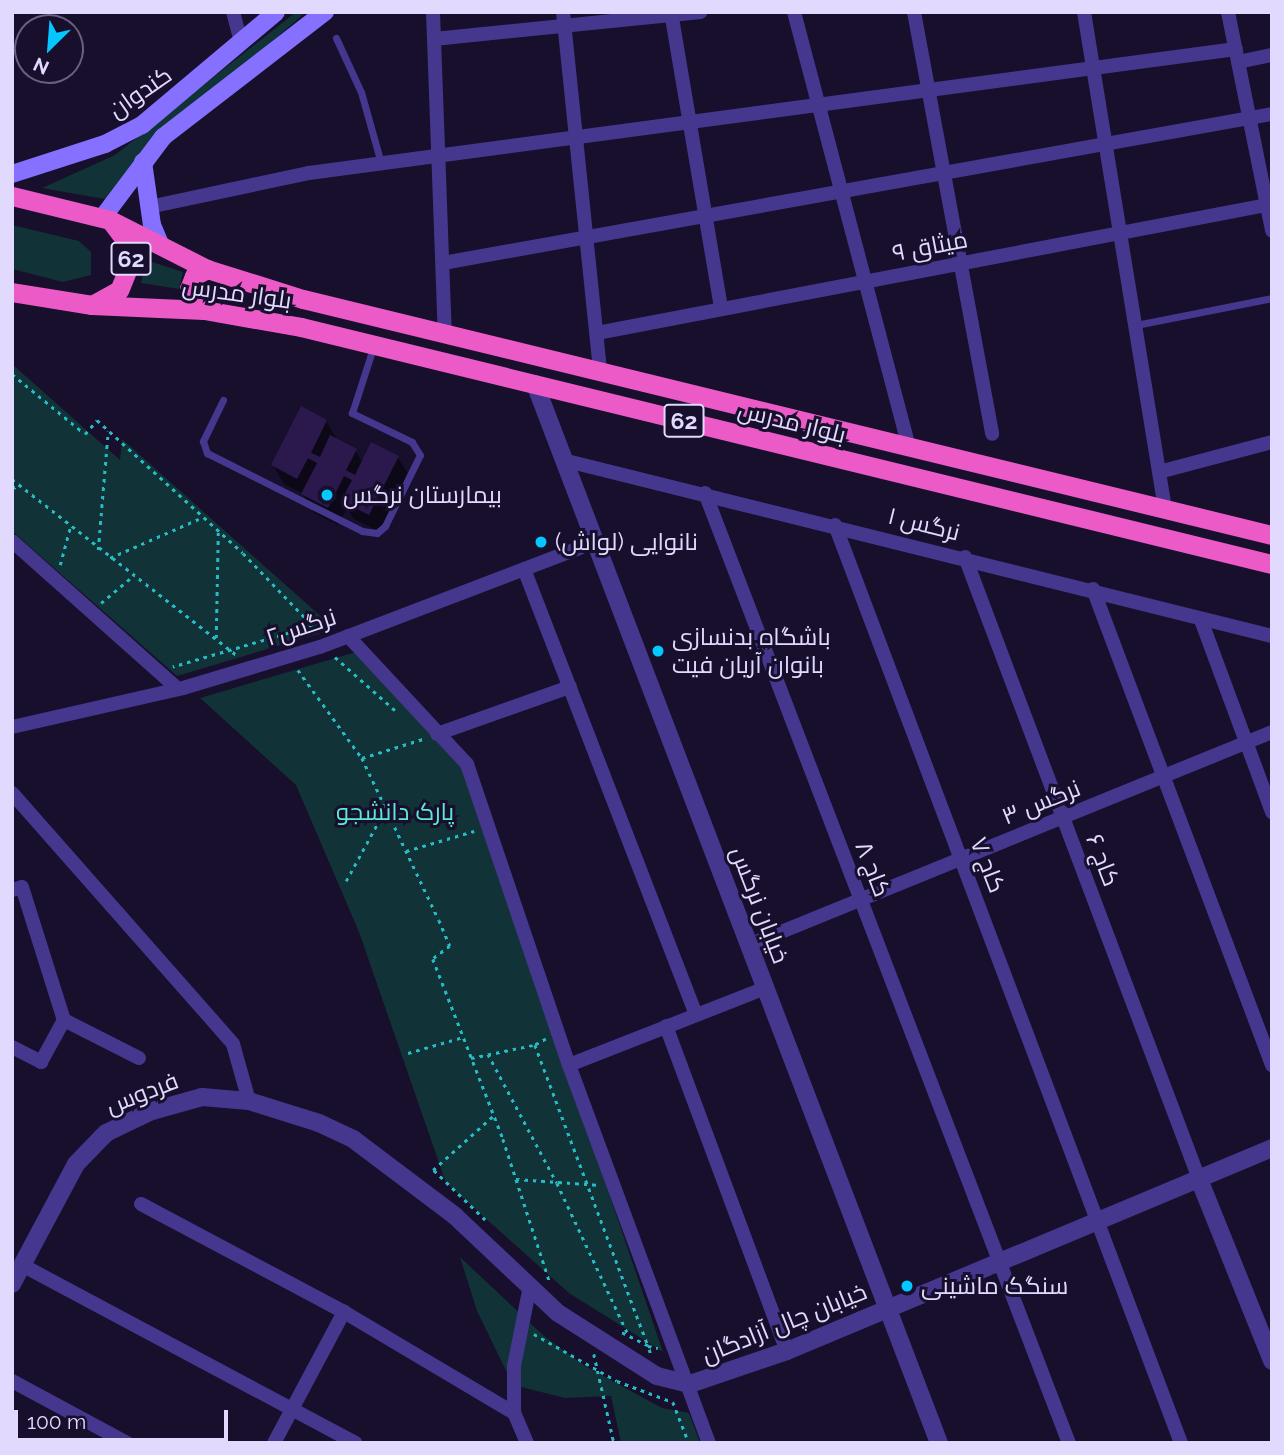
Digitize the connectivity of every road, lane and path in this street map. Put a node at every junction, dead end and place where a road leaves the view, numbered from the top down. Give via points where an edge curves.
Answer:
1 (233, 12) edge
2 (276, 12) edge
3 (325, 12) edge
4 (433, 12) edge
5 (701, 12) edge
6 (794, 12) edge
7 (914, 12) edge
8 (1084, 12) edge
9 (1228, 12) edge
10 (672, 14) edge
11 (564, 19) edge
12 (336, 38) dead end
13 (434, 38) junction
14 (241, 41) junction
15 (1272, 55) edge
16 (1237, 56) junction
17 (1093, 68) junction
18 (929, 91) junction
19 (819, 105) junction
20 (1272, 114) edge
21 (1249, 118) junction
22 (690, 122) junction
23 (576, 137) junction
24 (1105, 144) junction
25 (439, 156) junction
26 (143, 162) junction
27 (382, 163) junction
28 (12, 174) edge
29 (944, 176) junction
30 (842, 191) junction
31 (12, 197) edge
32 (1269, 204) edge
33 (149, 206) junction
34 (705, 216) junction
35 (106, 218) junction
36 (1272, 231) edge
37 (1120, 233) junction
38 (586, 237) junction
39 (161, 246) junction
40 (443, 263) junction
41 (960, 263) junction
42 (207, 269) junction
43 (866, 281) junction
44 (12, 292) edge
45 (1272, 298) edge
46 (92, 305) junction
47 (721, 309) junction
48 (204, 310) junction
49 (1135, 326) junction
50 (445, 332) junction
51 (597, 333) junction
52 (374, 344) junction
53 (600, 370) junction
54 (12, 374) edge
55 (534, 384) junction
56 (223, 400) dead end
57 (108, 430) junction
58 (992, 434) dead end
59 (1272, 442) edge
60 (909, 446) junction
61 (563, 460) junction
62 (1159, 472) junction
63 (12, 479) edge
64 (20, 486) junction
65 (12, 488) edge
66 (705, 493) junction
67 (1165, 509) junction
68 (203, 517) junction
69 (835, 525) junction
70 (70, 528) junction
71 (218, 530) junction
72 (1272, 536) edge
73 (12, 541) edge
74 (595, 542) junction
75 (98, 550) junction
76 (965, 557) junction
77 (110, 558) junction
78 (1272, 564) edge
79 (524, 569) junction
80 (133, 576) junction
81 (54, 579) junction
82 (1093, 589) junction
83 (90, 611) junction
84 (1201, 620) junction
85 (348, 636) junction
86 (1272, 636) edge
87 (216, 638) junction
88 (231, 649) junction
89 (330, 653) dead end
90 (294, 664) dead end
91 (168, 668) dead end
92 (249, 668) junction
93 (570, 687) junction
94 (178, 689) junction
95 (408, 721) dead end
96 (13, 724) edge
97 (417, 729) dead end
98 (1272, 732) edge
99 (432, 736) junction
100 (1246, 743) junction
101 (362, 758) junction
102 (1163, 776) junction
103 (12, 793) edge
104 (386, 808) junction
105 (1272, 812) edge
106 (1063, 817) junction
107 (487, 825) junction
108 (407, 851) junction
109 (961, 859) junction
110 (346, 881) dead end
111 (12, 890) edge
112 (861, 900) junction
113 (749, 945) junction
114 (765, 988) junction
115 (696, 1014) junction
116 (64, 1020) junction
117 (666, 1026) junction
118 (463, 1037) junction
119 (550, 1037) dead end
120 (535, 1045) junction
121 (12, 1046) edge
122 (408, 1053) dead end
123 (488, 1054) junction
124 (139, 1058) dead end
125 (471, 1058) junction
126 (569, 1065) junction
127 (1272, 1065) edge
128 (249, 1101) junction
129 (494, 1115) junction
130 (1272, 1148) edge
131 (399, 1171) joint
132 (516, 1179) junction
133 (1199, 1179) junction
134 (557, 1183) junction
135 (614, 1184) junction
136 (588, 1186) junction
137 (141, 1203) dead end
138 (1097, 1221) junction
139 (492, 1228) dead end
140 (1000, 1262) junction
141 (22, 1265) junction
142 (536, 1281) junction
143 (12, 1284) edge
144 (887, 1308) junction
145 (344, 1312) junction
146 (609, 1326) dead end
147 (591, 1335) junction
148 (630, 1337) junction
149 (531, 1346) dead end
150 (648, 1346) junction
151 (787, 1351) junction
152 (678, 1352) junction
153 (1272, 1361) edge
154 (596, 1369) junction
155 (657, 1376) junction
156 (12, 1381) edge
157 (690, 1384) junction
158 (293, 1408) junction
159 (514, 1413) junction
160 (127, 1443) edge
161 (274, 1443) edge
162 (355, 1443) edge
163 (527, 1443) edge
164 (614, 1443) edge
165 (689, 1443) edge
166 (709, 1443) edge
167 (939, 1443) edge
168 (1069, 1443) edge
169 (1181, 1443) edge

1 - 14 street
2 - 14 main road, کندوان
3 - 26 main road, کندوان via 190,114
4 - 13 street
5 - 10 street
6 - 19 street
7 - 18 street
8 - 17 street
9 - 16 street
10 - 11 street
10 - 22 street
11 - 13 street
11 - 23 street
12 - 27 lane via 362,92
13 - 25 street
14 - 28 main road, کندوان via 142,125 105,144
15 - 16 street
16 - 17 street
16 - 21 street
17 - 18 street
17 - 24 street
18 - 19 street
18 - 29 street
19 - 22 street
19 - 30 street
20 - 21 street
21 - 24 street
21 - 32 street
22 - 23 street
22 - 34 street
23 - 25 street
23 - 38 street
24 - 29 street
24 - 37 street
25 - 27 street
25 - 40 street
26 - 33 main road
26 - 35 main road, کندوان
27 - 33 street
29 - 30 street
29 - 41 street
30 - 34 street
30 - 43 street
31 - 35 highway, 62
32 - 36 street
32 - 37 street, میثاق ۹
33 - 39 main road
34 - 38 street
34 - 47 street
35 - 39 highway, بلوار مدرس / 62
35 - 46 highway, 62 via 129,245 128,276 113,295
37 - 41 street, میثاق ۹
37 - 49 street
38 - 40 street
38 - 51 street
39 - 42 highway, بلوار مدرس / 62
40 - 50 street
41 - 43 street, میثاق ۹
41 - 58 street
42 - 48 highway via 194,276 189,289 192,302
42 - 50 highway, بلوار مدرس / 62 via 303,299
43 - 47 street, میثاق ۹
43 - 60 street
44 - 46 highway, 62
45 - 49 lane
46 - 48 highway, بلوار مدرس / 62
47 - 51 street, میثاق ۹
48 - 52 highway, بلوار مدرس / 62
49 - 62 street
50 - 53 highway, بلوار مدرس / 62
51 - 53 street
52 - 55 highway, بلوار مدرس / 62
52 - 56 lane via 352,412 412,442 420,456 385,527 377,533 362,531 207,453 203,441
53 - 60 highway, بلوار مدرس / 62
54 - 57 path via 85,434 97,420
55 - 61 street, خیابان نرگس
55 - 78 highway, بلوار مدرس / 62
57 - 68 path
57 - 75 path
59 - 62 street
60 - 67 highway, بلوار مدرس / 62
61 - 66 street, نرگس ۱
61 - 74 street, خیابان نرگس
62 - 67 street
63 - 64 path
64 - 65 path
64 - 70 path
66 - 69 street, نرگس ۱
66 - 112 street, کاج ۸
67 - 72 highway, بلوار مدرس / 62
68 - 71 path
68 - 77 path
69 - 76 street, نرگس ۱
69 - 109 street, کاج ۷
70 - 75 path
70 - 81 path
71 - 87 path
71 - 88 path via 313,626
73 - 81 street
74 - 79 street, نرگس۲
74 - 113 street, خیابان نرگس
75 - 77 path
76 - 82 street, نرگس ۱
76 - 106 street, کاج ۶
77 - 80 path
79 - 85 street, نرگس۲
79 - 93 street
80 - 83 path
80 - 87 path
81 - 83 street
82 - 84 street, نرگس ۱
82 - 102 street
83 - 94 street
84 - 86 street, نرگس ۱
84 - 100 street
85 - 92 street, نرگس۲
85 - 99 street
87 - 88 path
88 - 91 path
88 - 92 path
89 - 95 path
90 - 101 path
92 - 94 street, نرگس۲
93 - 99 street
93 - 115 street
94 - 96 street, نرگس۲
97 - 99 path
98 - 100 street, نرگس ۳
99 - 101 path
99 - 107 street via 467,764
100 - 102 street, نرگس ۳
100 - 105 street
101 - 104 path
102 - 106 street, نرگس ۳
102 - 127 street
103 - 128 street via 233,1044
104 - 108 path
104 - 110 path
106 - 109 street, نرگس ۳
106 - 133 street, کاج ۶
107 - 108 path
107 - 126 street
108 - 118 path via 450,946 433,959
109 - 112 street, نرگس ۳
109 - 138 street, کاج ۷
111 - 116 street via 22,887
112 - 113 street, نرگس ۳
112 - 140 street, کاج ۸
113 - 114 street, خیابان نرگس
114 - 115 street
114 - 144 street, خیابان نرگس
115 - 117 street
116 - 121 street via 41,1062
116 - 124 street
117 - 126 street
117 - 151 street
118 - 122 path
118 - 125 path
119 - 120 path
120 - 123 path
120 - 136 path
123 - 125 path
123 - 134 path
125 - 129 path
126 - 135 street
128 - 131 street, فردوس via 319,1123 353,1139
128 - 141 street, فردوس via 202,1097 152,1111 106,1133 76,1164
129 - 132 path
129 - 139 path via 433,1170
130 - 133 street, خیابان چال آزادگان
131 - 142 street, خیابان چال آزادگان
132 - 134 path
132 - 142 path via 551,1286
133 - 138 street, خیابان چال آزادگان
133 - 153 street
134 - 136 path
134 - 148 path
135 - 136 path
135 - 152 street
136 - 150 path
137 - 145 street
138 - 140 street, خیابان چال آزادگان
138 - 169 street, کاج ۷
140 - 144 street, خیابان چال آزادگان
140 - 168 street, کاج ۸
141 - 143 street, فردوس
141 - 158 street
142 - 147 street, خیابان چال آزادگان
142 - 159 street via 514,1366
144 - 151 street, خیابان چال آزادگان
144 - 167 street, خیابان نرگس
145 - 158 street
145 - 159 street
146 - 148 path
147 - 154 path
147 - 155 street, خیابان چال آزادگان
148 - 150 path
149 - 154 path via 532,1333
150 - 152 path
150 - 155 path
151 - 157 street, خیابان چال آزادگان
152 - 157 street
154 - 164 path
154 - 165 path via 673,1402
155 - 157 street, خیابان چال آزادگان
156 - 160 street
157 - 166 street
158 - 161 street
158 - 162 street
159 - 163 street

